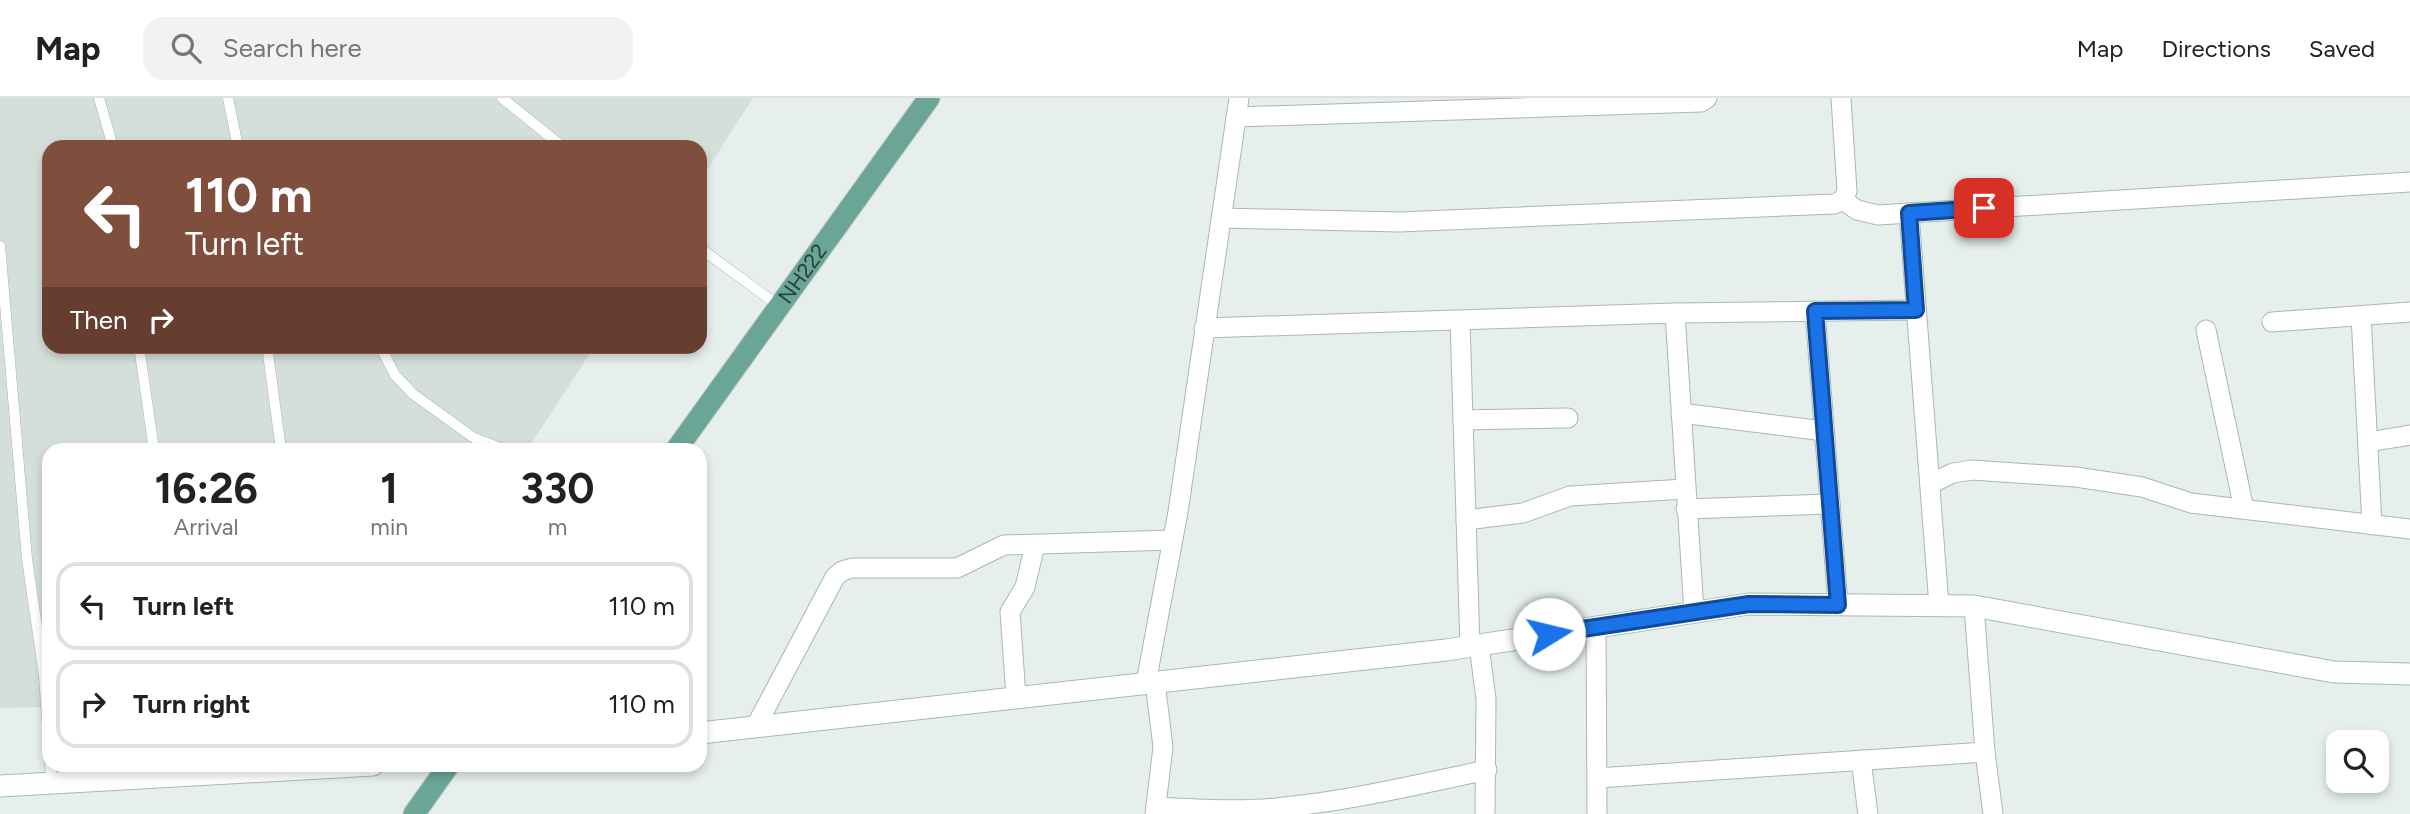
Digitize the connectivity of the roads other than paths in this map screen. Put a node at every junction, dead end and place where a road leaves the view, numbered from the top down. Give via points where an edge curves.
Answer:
1 (99, 98) edge
2 (229, 98) edge
3 (502, 98) edge
4 (929, 98) edge
5 (1707, 98) edge
6 (1841, 98) edge
7 (1238, 107) edge
8 (111, 140) edge
9 (237, 140) edge
10 (554, 140) edge
11 (2410, 182) edge
12 (1843, 200) junction
13 (1909, 213) junction
14 (1221, 218) junction
15 (0, 246) edge
16 (707, 253) edge
17 (779, 306) junction
18 (1916, 310) junction
19 (1815, 311) junction
20 (2410, 312) edge
21 (1675, 313) junction
22 (2361, 316) junction
23 (1460, 321) junction
24 (2272, 322) dead end
25 (1205, 328) junction
26 (2206, 330) dead end
27 (140, 354) edge
28 (268, 354) edge
29 (384, 354) edge
30 (1681, 412) junction
31 (1568, 418) dead end
32 (1463, 420) junction
33 (1824, 431) junction
34 (2410, 435) edge
35 (2368, 442) junction
36 (152, 443) edge
37 (280, 443) edge
38 (487, 443) edge
39 (681, 443) edge
40 (1930, 484) junction
41 (1686, 499) junction
42 (1830, 504) junction
43 (2244, 509) junction
44 (1466, 520) junction
45 (2372, 525) junction
46 (2410, 529) edge
47 (1172, 540) junction
48 (1035, 545) junction
49 (1838, 605) junction
50 (1939, 606) junction
51 (1974, 606) junction
52 (1694, 612) junction
53 (1596, 627) junction
54 (1474, 646) junction
55 (42, 661) edge
56 (2410, 674) edge
57 (1150, 683) junction
58 (1016, 698) junction
59 (755, 726) junction
60 (707, 732) edge
61 (1985, 752) junction
62 (1861, 760) junction
63 (1487, 770) junction
64 (118, 772) edge
65 (444, 772) edge
66 (51, 774) edge
67 (1597, 778) junction
68 (0, 786) edge
69 (1371, 794) junction
70 (1155, 811) edge
71 (414, 814) edge
72 (1372, 814) edge
73 (1485, 814) edge
74 (1597, 814) edge
75 (1868, 814) edge
76 (1993, 814) edge

1 - 8 lane
2 - 9 lane
3 - 10 lane
4 - 17 main road, NH222
5 - 7 street via 1701,102
6 - 12 street via 1847,191
7 - 14 street
11 - 13 street
12 - 13 street via 1867,214
12 - 14 street via 1834,204 1399,222
13 - 18 street
14 - 25 street
15 - 55 lane via 27,559
16 - 17 lane
17 - 39 main road, NH222
18 - 19 street
18 - 40 street
19 - 21 street
19 - 33 street
20 - 22 street
21 - 23 street
21 - 30 street
22 - 24 street
22 - 35 street
23 - 25 street
23 - 32 street
25 - 47 street
26 - 43 street
27 - 36 lane
28 - 37 lane
29 - 38 lane via 413,394
30 - 33 street
30 - 41 street
31 - 32 street
32 - 44 street
33 - 42 street
34 - 35 street
35 - 45 street
40 - 43 street via 1972,470 2076,477 2142,487 2191,503
40 - 50 street
41 - 42 street
41 - 44 street via 1570,496 1523,513
41 - 52 street
42 - 49 street
43 - 45 street
44 - 54 street
45 - 46 street
47 - 48 street
47 - 57 street
48 - 58 street via 1025,587 1010,612
48 - 59 street via 1004,545 957,568 842,571
49 - 50 street
49 - 52 street via 1749,604
50 - 51 street
51 - 56 street via 2334,672
51 - 61 street
52 - 53 street
53 - 54 street
53 - 67 street
54 - 57 street
54 - 63 street via 1486,699
57 - 58 street
57 - 70 street via 1163,747
58 - 59 street
59 - 60 street
61 - 62 street
61 - 76 street
62 - 67 street
62 - 75 street
63 - 69 street
63 - 73 street
64 - 66 street
65 - 71 main road
66 - 68 street
67 - 74 street
69 - 70 street via 1285,807
69 - 72 street

